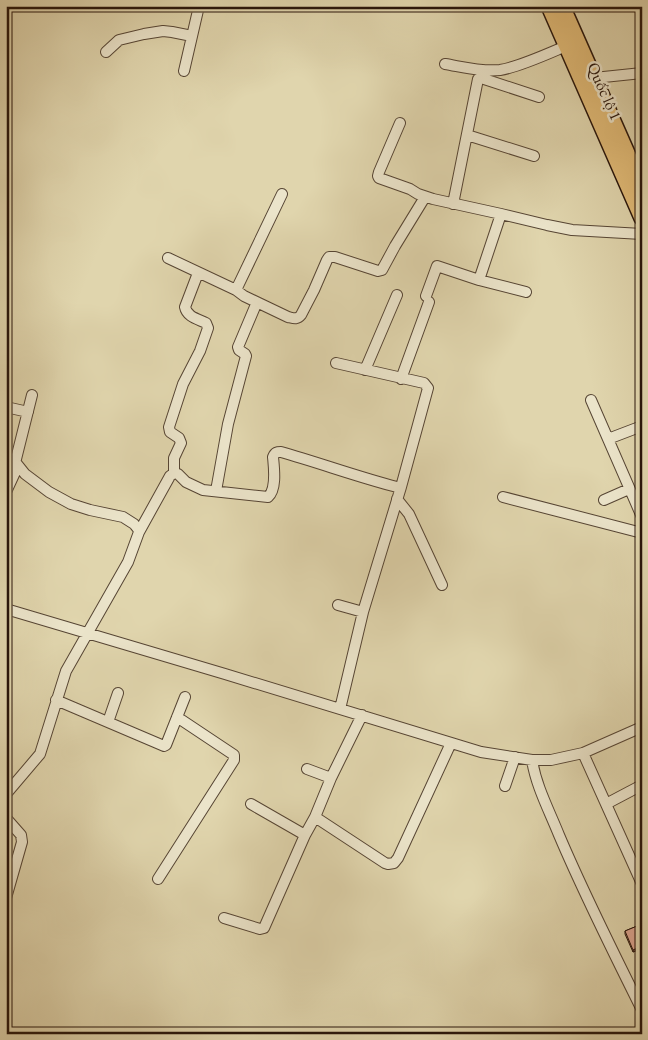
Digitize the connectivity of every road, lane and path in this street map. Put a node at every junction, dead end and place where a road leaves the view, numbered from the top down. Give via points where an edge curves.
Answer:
1 (199, 6) edge
2 (549, 6) edge
3 (562, 6) edge
4 (192, 36) junction
5 (566, 46) junction
6 (106, 52) dead end
7 (445, 64) dead end
8 (184, 71) dead end
9 (642, 73) edge
10 (594, 78) junction
11 (539, 97) dead end
12 (400, 123) dead end
13 (468, 135) junction
14 (534, 156) dead end
15 (642, 187) edge
16 (282, 194) dead end
17 (425, 197) junction
18 (453, 204) junction
19 (501, 214) junction
20 (642, 218) edge
21 (642, 234) edge
22 (168, 258) dead end
23 (198, 273) junction
24 (479, 280) junction
25 (236, 290) junction
26 (526, 292) dead end
27 (397, 295) dead end
28 (257, 302) junction
29 (336, 364) dead end
30 (365, 370) junction
31 (401, 379) junction
32 (32, 395) dead end
33 (591, 400) dead end
34 (6, 407) edge
35 (28, 412) junction
36 (642, 426) edge
37 (608, 439) junction
38 (13, 463) edge
39 (174, 473) junction
40 (400, 486) junction
41 (629, 489) junction
42 (216, 491) junction
43 (6, 492) edge
44 (503, 497) dead end
45 (397, 498) junction
46 (604, 500) dead end
47 (642, 517) edge
48 (138, 532) junction
49 (642, 533) edge
50 (442, 585) dead end
51 (338, 605) dead end
52 (6, 609) edge
53 (364, 612) junction
54 (88, 634) junction
55 (118, 692) dead end
56 (184, 697) dead end
57 (56, 700) junction
58 (340, 709) junction
59 (362, 716) junction
60 (177, 717) junction
61 (108, 722) junction
62 (642, 727) edge
63 (451, 743) junction
64 (583, 753) junction
65 (515, 757) junction
66 (532, 760) junction
67 (307, 770) dead end
68 (331, 778) junction
69 (642, 785) edge
70 (505, 786) dead end
71 (6, 794) edge
72 (251, 804) dead end
73 (606, 804) junction
74 (315, 817) junction
75 (6, 818) edge
76 (305, 835) junction
77 (158, 879) dead end
78 (642, 884) edge
79 (6, 898) edge
80 (224, 918) dead end
81 (642, 1010) edge

1 - 4 street
2 - 5 highway, Quốc lộ 1
3 - 10 highway, Quốc lộ 1
4 - 6 street via 163,31 144,34 119,40
4 - 8 street
5 - 7 street via 500,70
5 - 20 highway, Quốc lộ 1
9 - 10 street
10 - 15 highway, Quốc lộ 1
11 - 13 street via 478,79
12 - 17 street via 378,177
13 - 14 street
13 - 18 street
16 - 25 street
17 - 18 street
17 - 28 street via 382,270 329,257 308,303 295,319
18 - 19 street
19 - 21 street via 572,230
19 - 24 street
22 - 23 street
23 - 25 street
23 - 39 street via 185,307 189,314 206,323 207,331 169,426 170,432 180,438 181,443 174,458
24 - 26 street
24 - 31 street via 437,266
25 - 28 street
27 - 30 street
28 - 42 street via 239,345 239,350 246,356 228,424
29 - 30 street
30 - 31 street
31 - 40 street via 424,383 428,388
32 - 35 street
33 - 37 street
34 - 35 street
35 - 38 street
36 - 37 street
37 - 41 street
38 - 43 street
38 - 48 street via 49,492 71,504 123,517 134,524
39 - 42 street via 186,482
39 - 48 street
40 - 42 street via 277,452 273,457 273,492 268,497
40 - 45 street
41 - 46 street
41 - 47 street
44 - 49 street
45 - 50 street via 409,514
45 - 53 street
48 - 54 street via 128,562
51 - 53 street
52 - 54 street
53 - 58 street
54 - 57 street via 66,671
54 - 58 street
55 - 61 street
56 - 60 street
57 - 61 street
57 - 71 street via 40,754
58 - 59 street
59 - 63 street
59 - 68 street
60 - 61 street via 164,746
60 - 77 street via 234,757
62 - 64 street
63 - 65 street
63 - 74 street via 394,863 385,863
64 - 66 street
64 - 73 street
65 - 66 street
65 - 70 street
66 - 81 street via 535,777 564,846 603,934
67 - 68 street
68 - 74 street
69 - 73 street
72 - 76 street
73 - 78 street
74 - 76 street
75 - 79 street via 21,835 22,842
76 - 80 street via 264,928

